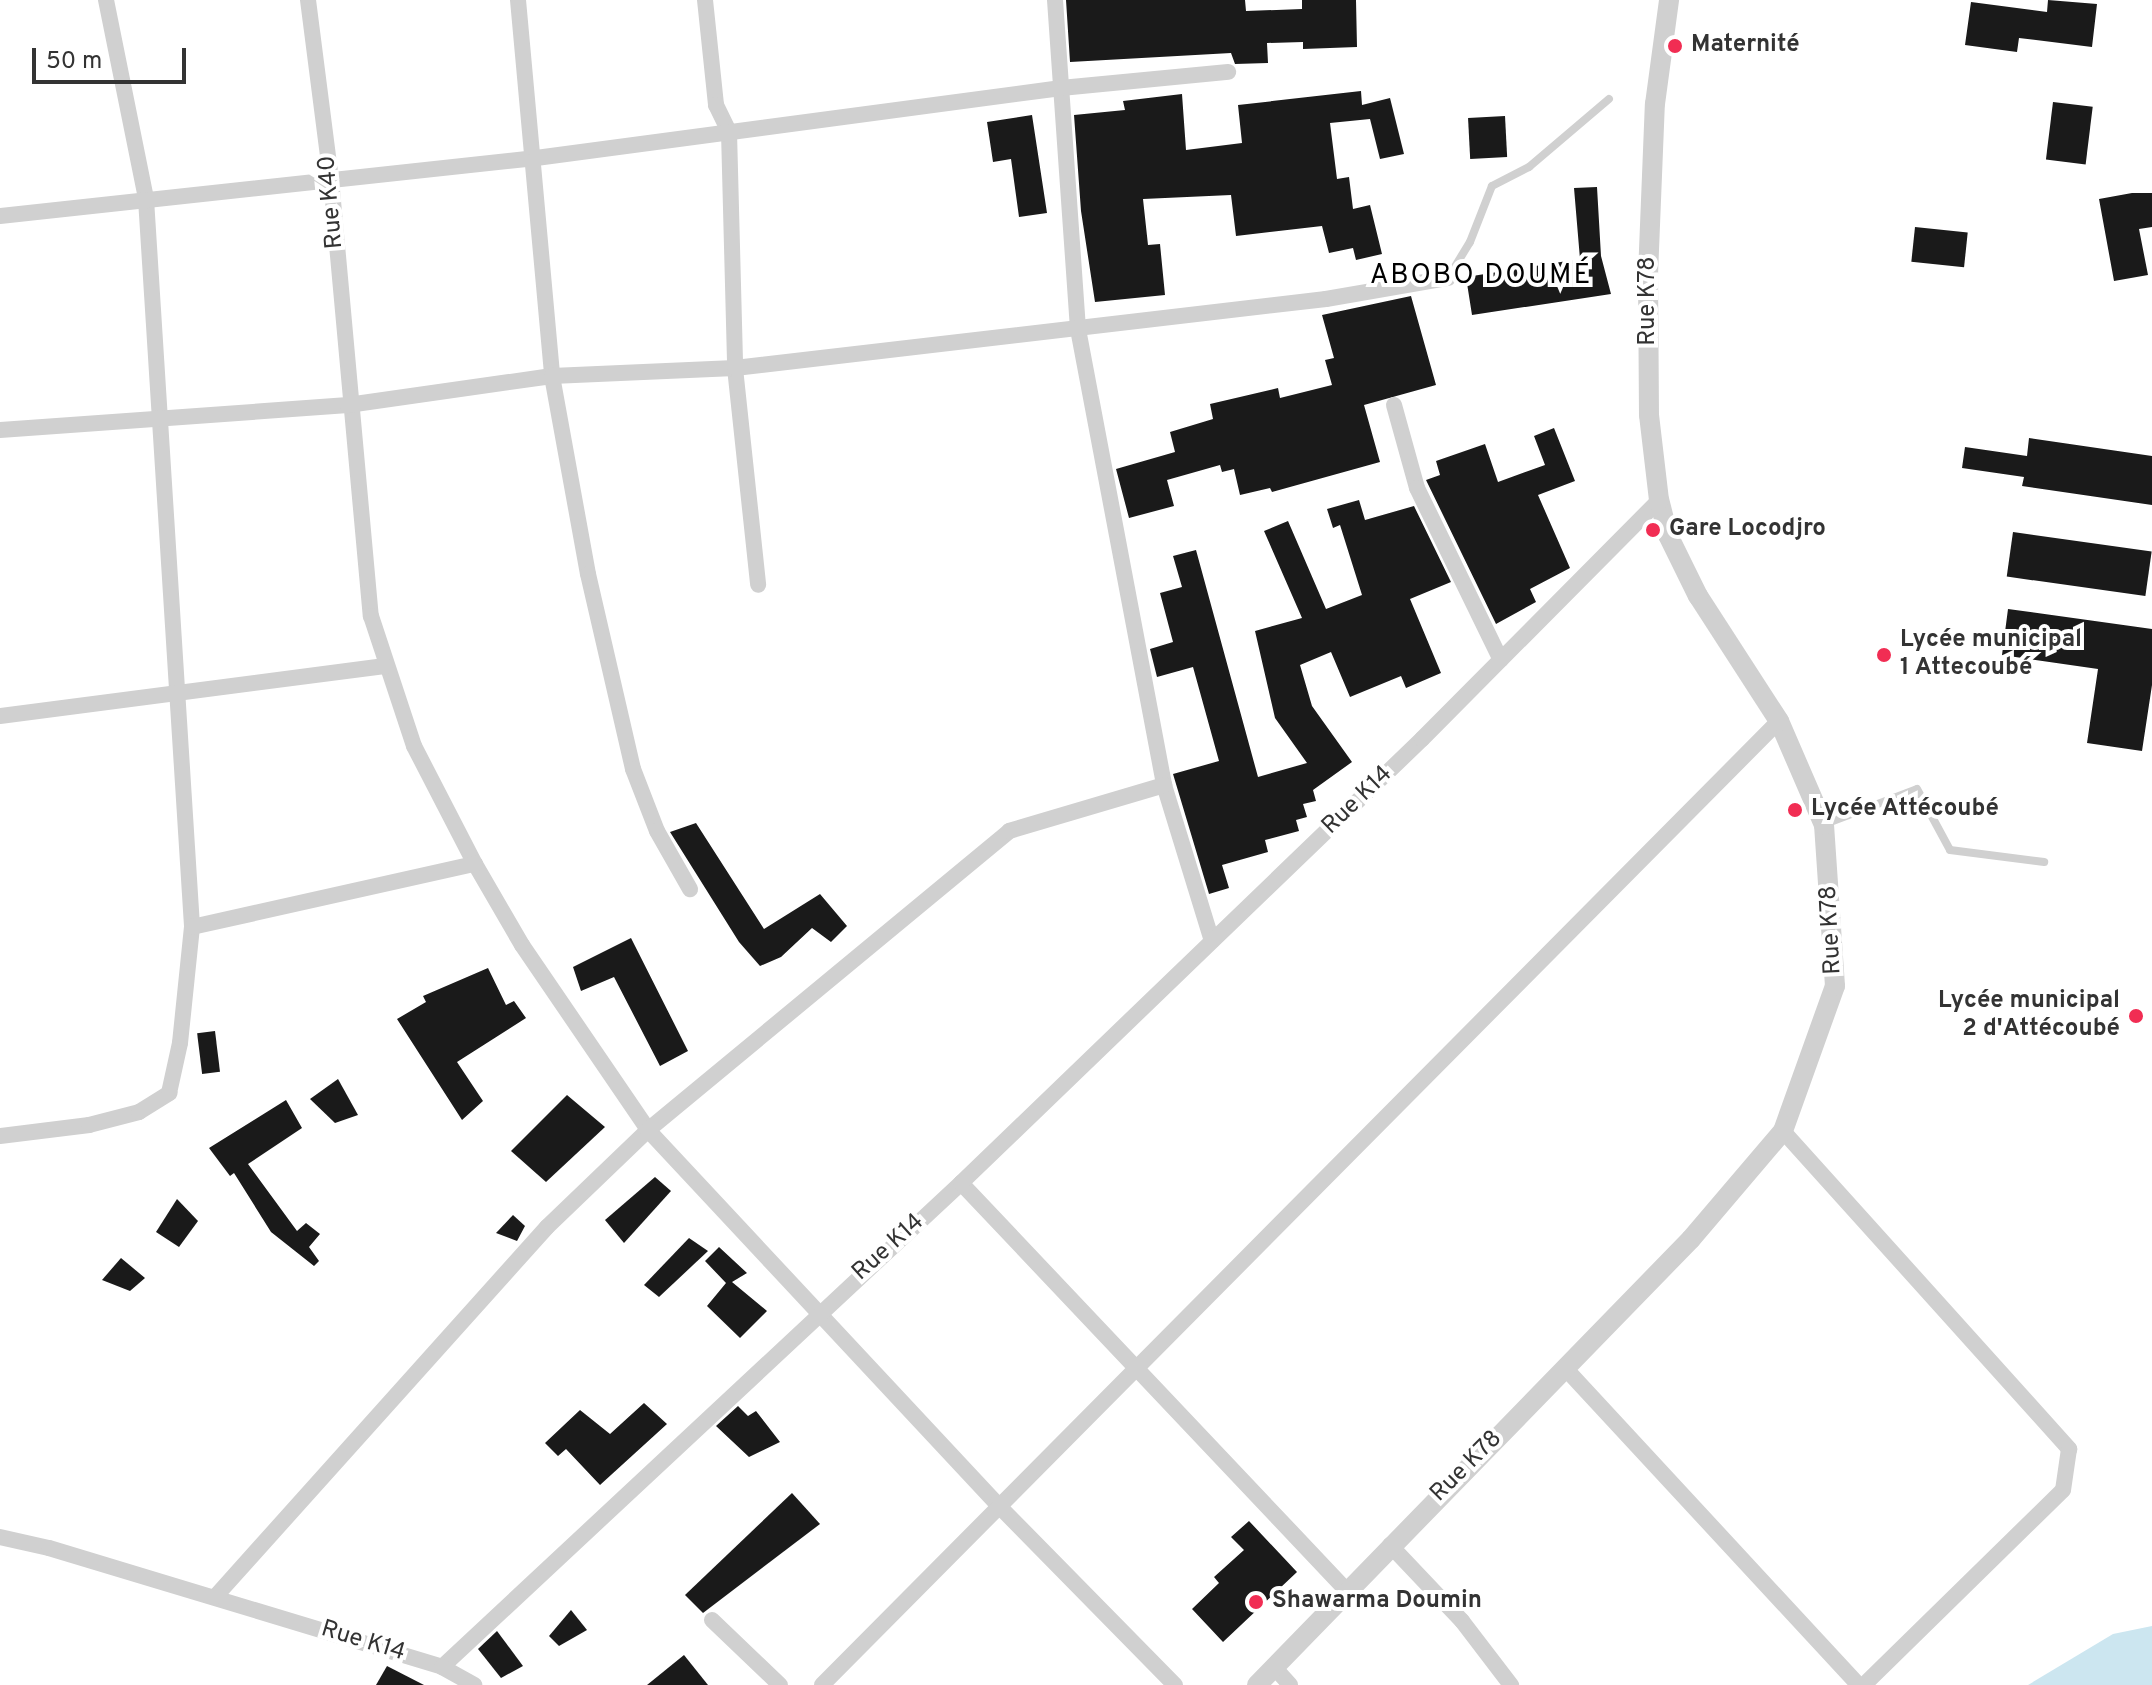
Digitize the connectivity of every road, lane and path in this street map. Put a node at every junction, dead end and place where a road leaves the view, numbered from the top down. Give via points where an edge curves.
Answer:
1 (106, 0) edge
2 (308, 0) edge
3 (518, 0) edge
4 (705, 0) edge
5 (1055, 0) edge
6 (1669, 0) edge
7 (1228, 72) dead end
8 (1061, 88) junction
9 (1609, 99) dead end
10 (729, 132) junction
11 (536, 158) junction
12 (331, 179) junction
13 (146, 199) junction
14 (0, 216) edge
15 (1448, 278) joint
16 (1078, 329) junction
17 (735, 368) junction
18 (552, 376) junction
19 (348, 405) junction
20 (1394, 405) dead end
21 (159, 419) junction
22 (0, 430) edge
23 (1659, 500) junction
24 (758, 585) dead end
25 (1501, 660) junction
26 (385, 666) junction
27 (179, 690) junction
28 (0, 716) edge
29 (1779, 721) junction
30 (1164, 785) junction
31 (1824, 825) junction
32 (2044, 862) dead end
33 (475, 864) junction
34 (690, 889) dead end
35 (192, 927) junction
36 (1212, 941) junction
37 (648, 1130) junction
38 (1783, 1131) junction
39 (0, 1136) edge
40 (961, 1183) junction
41 (819, 1312) junction
42 (1565, 1368) junction
43 (1132, 1369) junction
44 (997, 1504) junction
45 (0, 1537) edge
46 (1390, 1545) junction
47 (1349, 1593) junction
48 (215, 1597) junction
49 (712, 1620) dead end
50 (442, 1667) junction
51 (1274, 1667) junction
52 (474, 1685) edge
53 (780, 1685) edge
54 (822, 1685) edge
55 (1175, 1685) edge
56 (1257, 1685) edge
57 (1290, 1685) edge
58 (1511, 1685) edge
59 (1861, 1685) edge

1 - 13 street
2 - 12 street, Rue K40
3 - 11 street
4 - 10 street via 716,105
5 - 8 street
6 - 23 street, Rue K78 via 1655,104 1648,275 1649,415
7 - 8 street
8 - 10 street
8 - 16 street
9 - 15 lane via 1529,167 1492,186 1470,242
10 - 11 street
10 - 17 street
11 - 12 street
11 - 18 street
12 - 13 street
12 - 19 street, Rue K40
13 - 14 street
13 - 21 street
15 - 16 street
16 - 17 street
16 - 30 street
17 - 18 street
17 - 24 street
18 - 19 street
18 - 34 street via 588,574 633,769 657,831
19 - 21 street
19 - 26 street, Rue K40 via 371,616
20 - 25 street via 1417,488
21 - 22 street
21 - 27 street
23 - 25 street, Rue K14
23 - 29 street, Rue K78 via 1668,535 1698,596
25 - 36 street, Rue K14
26 - 27 street
26 - 33 street, Rue K40 via 414,746
27 - 28 street
27 - 35 street
29 - 31 street, Rue K78
29 - 43 street
30 - 36 street
30 - 37 street via 1009,831
31 - 32 lane via 1917,789 1950,850
31 - 38 street, Rue K78 via 1835,986
33 - 35 street
33 - 37 street, Rue K40 via 522,945
35 - 39 street via 180,1043 169,1093 139,1112 89,1125
36 - 40 street, Rue K14
37 - 41 street, Rue K40
37 - 48 street via 547,1227
38 - 42 street, Rue K78 via 1691,1239
38 - 59 street via 2069,1449 2063,1490
40 - 41 street, Rue K14
40 - 43 street
41 - 44 street, Rue K40
41 - 50 street, Rue K14
42 - 46 street, Rue K78
42 - 59 street
43 - 44 street
43 - 47 street
44 - 54 street
44 - 55 street, Rue K40
45 - 48 street, Rue K14
46 - 47 street, Rue K78
46 - 58 street via 1462,1621
47 - 51 street, Rue K78
48 - 50 street, Rue K14
49 - 53 street
50 - 52 street
51 - 56 street, Rue K78
51 - 57 street

